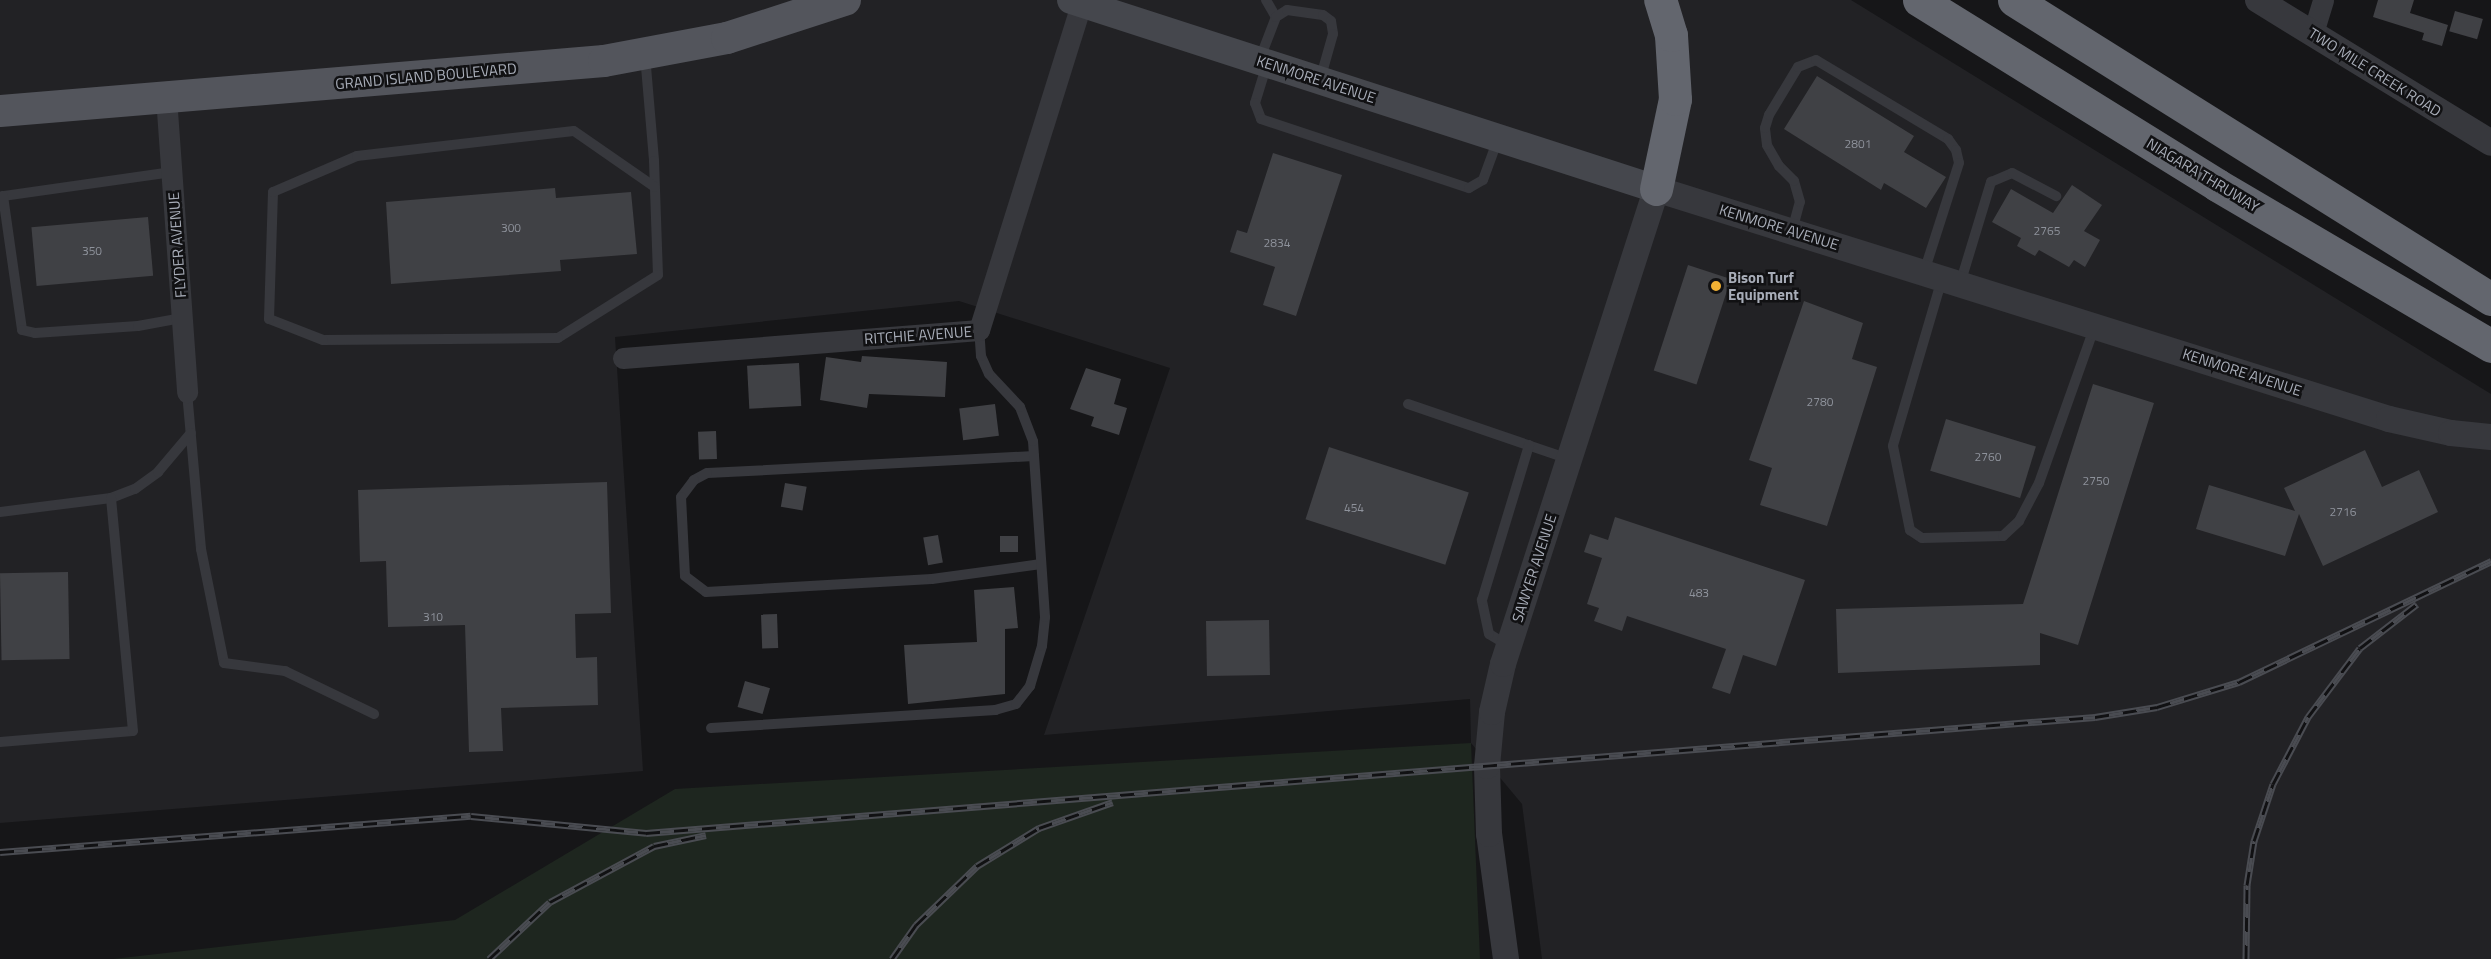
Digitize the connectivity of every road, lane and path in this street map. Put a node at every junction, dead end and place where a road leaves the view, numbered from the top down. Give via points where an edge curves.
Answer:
1 (845, 0) edge
2 (1266, 0) edge
3 (1660, 0) edge
4 (1918, 0) edge
5 (2014, 0) edge
6 (2258, 0) edge
7 (2323, 0) edge
8 (1076, 2) edge
9 (804, 8) edge
10 (1276, 17) junction
11 (2313, 33) junction
12 (645, 55) junction
13 (1263, 62) junction
14 (1320, 81) junction
15 (166, 97) junction
16 (0, 111) edge
17 (1498, 138) junction
18 (2491, 143) edge
19 (172, 172) junction
20 (655, 187) junction
21 (1656, 189) junction
22 (2056, 196) dead end
23 (1792, 231) junction
24 (1942, 278) junction
25 (2491, 299) edge
26 (182, 318) junction
27 (2095, 326) junction
28 (979, 330) junction
29 (2485, 343) edge
30 (623, 358) dead end
31 (187, 392) joint
32 (1408, 404) dead end
33 (191, 433) junction
34 (2491, 437) edge
35 (1529, 445) junction
36 (1034, 456) junction
37 (1569, 459) junction
38 (111, 498) junction
39 (0, 512) edge
40 (1041, 564) junction
41 (1509, 646) junction
42 (374, 714) dead end
43 (711, 728) dead end
44 (0, 742) edge
45 (1506, 959) edge

1 - 9 main road, GRAND ISLAND BOULEVARD
2 - 10 lane
3 - 21 highway via 1671,35 1674,99
4 - 29 highway, NIAGARA THRUWAY
5 - 25 highway
6 - 11 street, TWO MILE CREEK ROAD
7 - 11 street
8 - 13 main road, KENMORE AVENUE
8 - 28 street, RITCHIE AVENUE
9 - 12 main road, GRAND ISLAND BOULEVARD via 727,38
10 - 13 lane
10 - 14 lane via 1287,10 1302,9 1331,21 1333,34
11 - 18 street, TWO MILE CREEK ROAD
12 - 15 main road, GRAND ISLAND BOULEVARD
12 - 20 lane
13 - 14 main road, KENMORE AVENUE
13 - 17 lane via 1255,103 1261,119 1469,188 1483,180
14 - 17 main road, KENMORE AVENUE
15 - 16 main road, GRAND ISLAND BOULEVARD
15 - 19 street, FLYDER AVENUE
17 - 21 main road, KENMORE AVENUE
19 - 26 street, FLYDER AVENUE
19 - 26 lane via 3,196 22,330 35,333 138,326
20 - 20 lane via 658,275 558,338 322,340 269,319 273,192 357,156 574,131
21 - 23 street, KENMORE AVENUE
21 - 37 street, SAWYER AVENUE
22 - 24 lane via 2012,173 1991,182
23 - 24 street, KENMORE AVENUE
23 - 24 lane via 1800,202 1794,181 1767,145 1765,128 1768,115 1798,67 1816,60 1948,140 1956,150 1959,163
24 - 27 street, KENMORE AVENUE
24 - 27 lane via 1893,446 1910,530 1922,538 2003,536 2019,521 2039,483
26 - 31 street, FLYDER AVENUE
27 - 34 street, KENMORE AVENUE via 2389,419 2451,433
28 - 30 street, RITCHIE AVENUE
28 - 36 lane via 981,356 989,374 1028,420
31 - 33 lane
32 - 35 lane
33 - 38 lane via 158,471 135,489
33 - 42 lane via 201,549 224,663 285,671
35 - 37 lane
35 - 41 lane via 1482,600 1489,634
36 - 40 lane
36 - 40 lane via 707,473 693,480 681,497 685,576 706,592 932,579
37 - 41 street, SAWYER AVENUE
38 - 39 lane
38 - 44 lane via 133,731
40 - 43 lane via 1045,617 1042,646 1030,686 1016,704 995,710
41 - 45 street, SAWYER AVENUE via 1492,712 1487,766 1489,834

